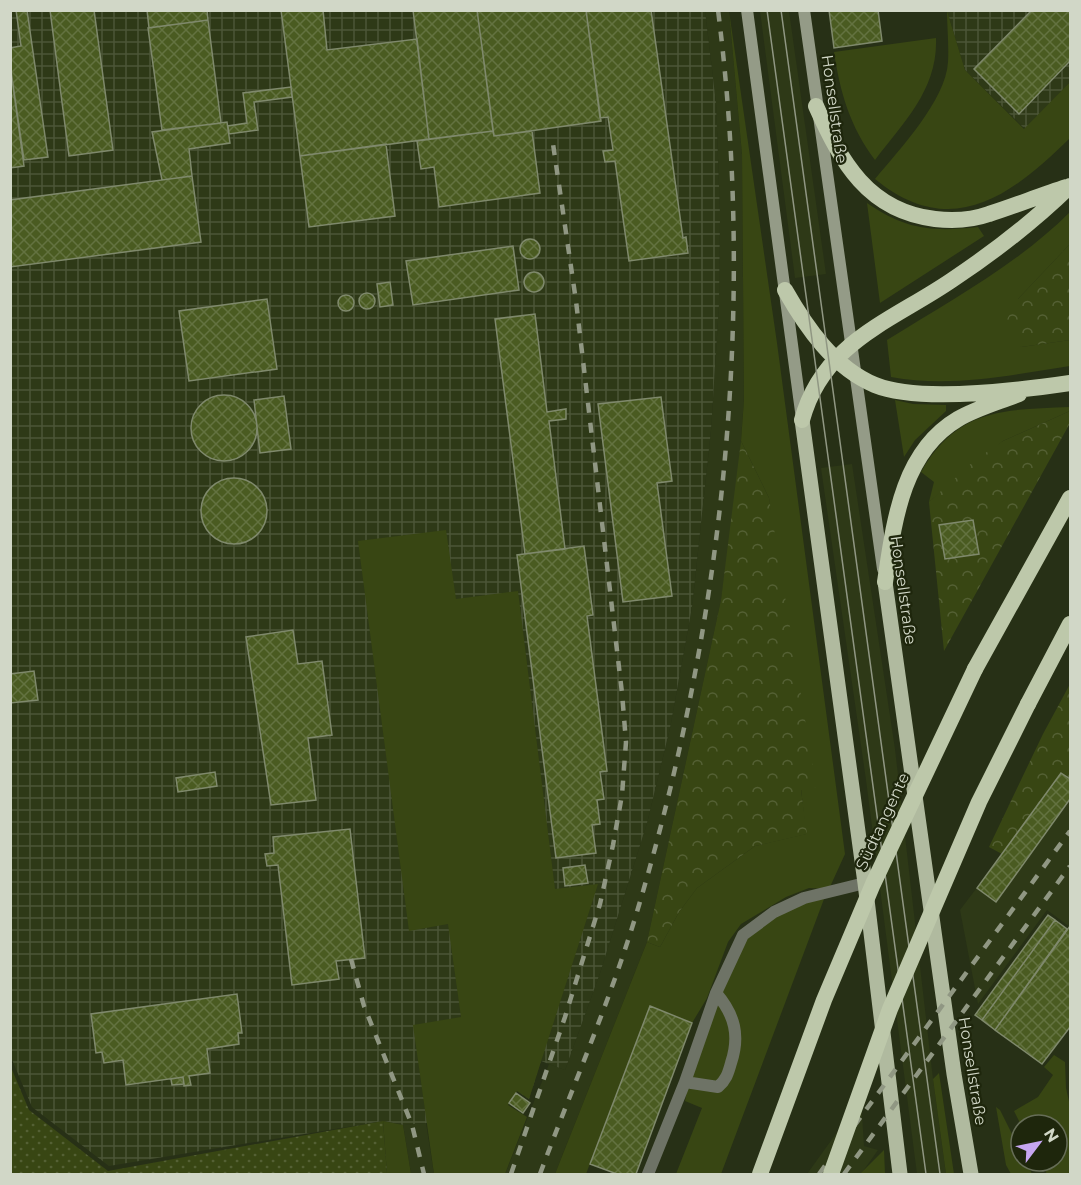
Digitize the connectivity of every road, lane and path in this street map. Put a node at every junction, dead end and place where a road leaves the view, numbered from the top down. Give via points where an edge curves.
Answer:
1 (747, 10) edge
2 (804, 10) edge
3 (816, 106) junction
4 (1071, 186) edge
5 (784, 291) junction
6 (849, 344) junction
7 (836, 358) junction
8 (854, 372) junction
9 (1071, 383) edge
10 (1034, 388) junction
11 (802, 420) junction
12 (1071, 498) edge
13 (885, 582) junction
14 (1071, 624) edge
15 (865, 884) junction
16 (716, 993) junction
17 (685, 1082) junction
18 (648, 1174) edge
19 (760, 1174) edge
20 (831, 1174) edge
21 (900, 1174) edge
22 (971, 1174) edge

1 - 5 main road
2 - 3 main road, Honsellstraße
3 - 4 highway via 843,161 863,184 901,211 930,218 968,219
3 - 6 main road, Honsellstraße
4 - 6 highway via 994,252
5 - 7 highway via 811,331
5 - 11 main road
6 - 7 highway
6 - 8 main road, Honsellstraße
7 - 8 highway
7 - 11 highway via 812,391
8 - 10 highway via 875,385 900,392
8 - 13 main road, Honsellstraße
9 - 10 highway
10 - 13 highway via 960,418 927,445 908,477 891,539
11 - 15 main road
12 - 19 highway, Südtangente, bridge via 975,669 922,776 824,1000
13 - 22 main road, Honsellstraße
14 - 20 highway, bridge via 979,802 890,1009
15 - 16 lane via 804,898 774,912 743,935
15 - 21 main road
16 - 17 lane
16 - 17 lane via 737,1031 726,1081 718,1087
17 - 18 lane

